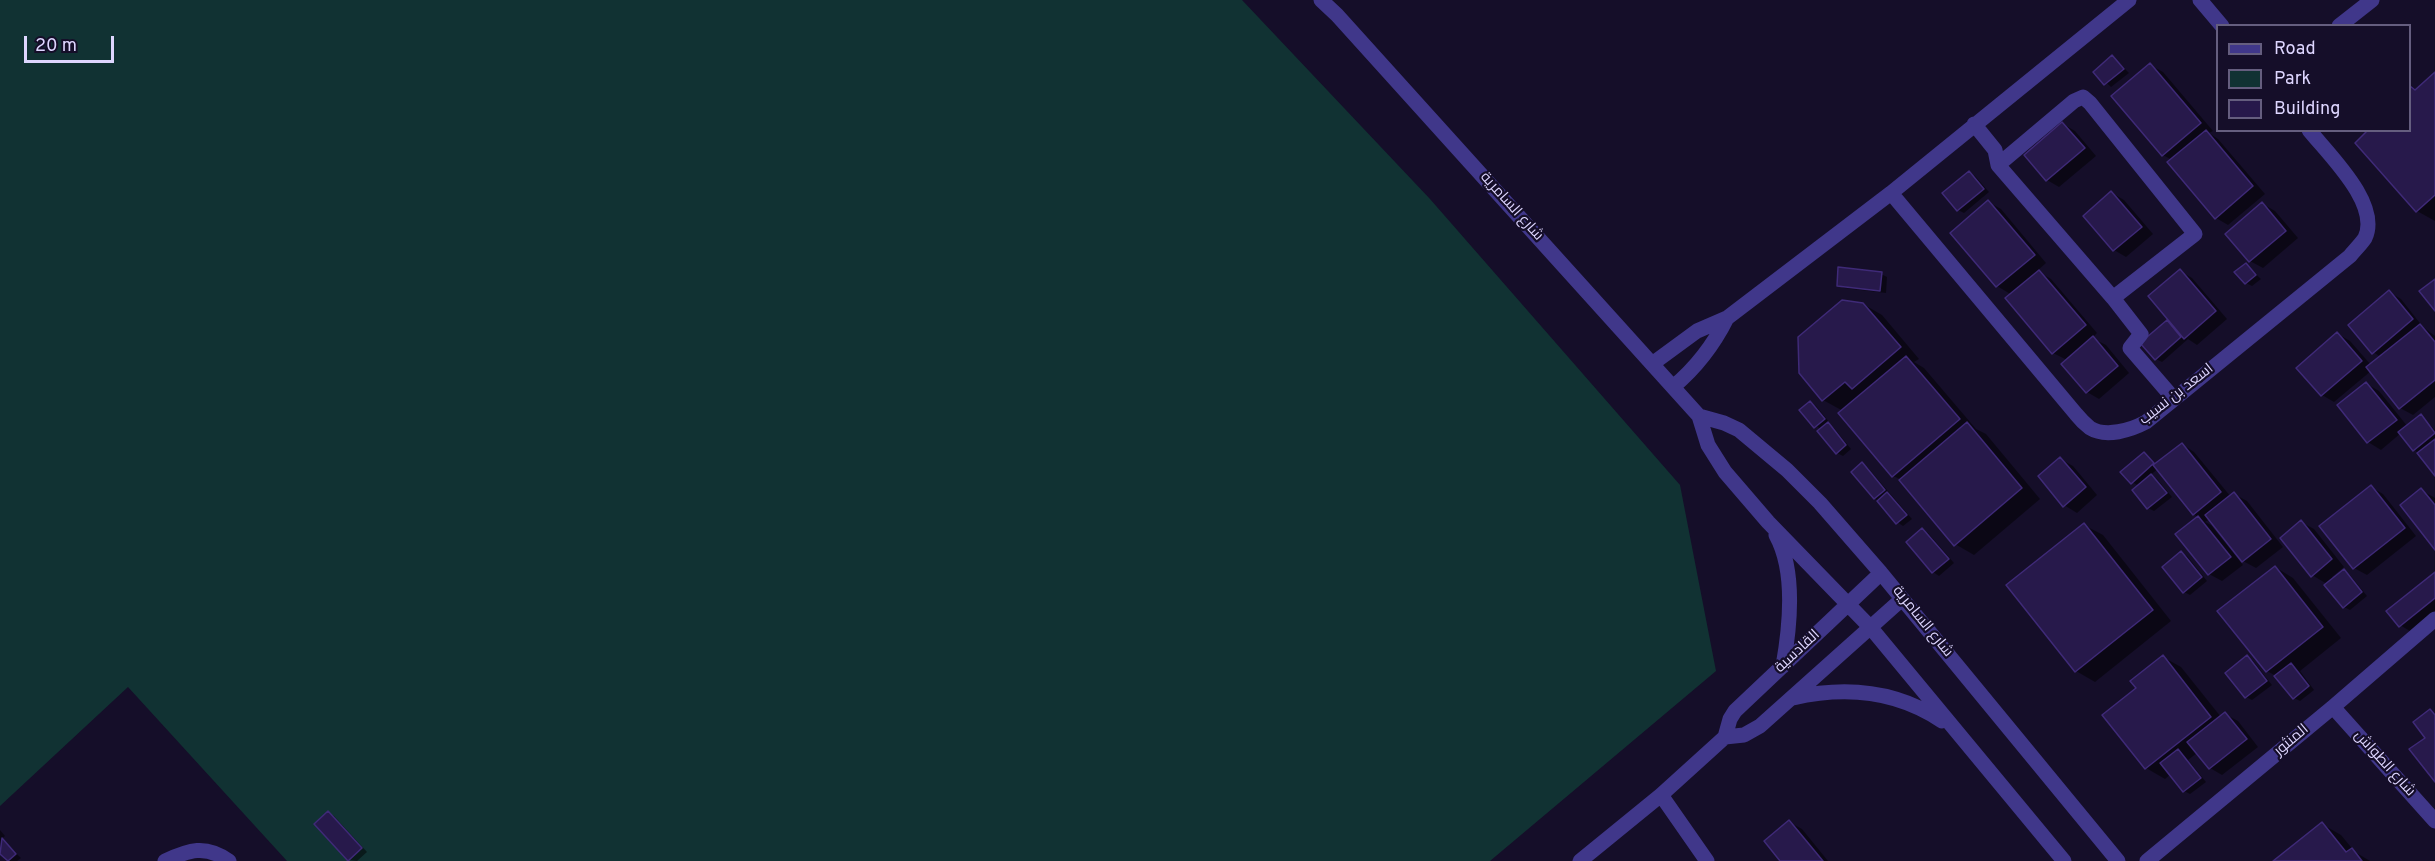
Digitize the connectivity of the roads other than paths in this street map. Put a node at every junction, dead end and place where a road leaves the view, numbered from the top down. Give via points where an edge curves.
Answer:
1 (1321, 0) edge
2 (2129, 0) edge
3 (2200, 0) edge
4 (2372, 0) edge
5 (2220, 24) edge
6 (2342, 24) edge
7 (1974, 124) junction
8 (2311, 132) edge
9 (1998, 165) junction
10 (1891, 193) junction
11 (2113, 298) junction
12 (1727, 318) junction
13 (1652, 364) junction
14 (1673, 387) junction
15 (2174, 399) junction
16 (1699, 416) junction
17 (1768, 522) junction
18 (1881, 573) junction
19 (1902, 598) junction
20 (1848, 605) junction
21 (2435, 619) edge
22 (1871, 628) junction
23 (1783, 666) junction
24 (1790, 699) junction
25 (2334, 707) junction
26 (1954, 729) junction
27 (1725, 737) junction
28 (1661, 795) junction
29 (2435, 820) edge
30 (223, 857) edge
31 (165, 861) edge
32 (1580, 861) edge
33 (1707, 861) edge
34 (2064, 861) edge
35 (2118, 861) edge
36 (2147, 861) edge

1 - 13 street, شارع السامرية
2 - 7 street
3 - 5 street
4 - 6 street
7 - 9 street via 1995,150
7 - 10 street
8 - 15 street, اسعد بن نسيب via 2364,202 2368,222 2365,238 2350,256
9 - 11 street
9 - 11 street via 2074,101 2083,97 2090,103 2195,234
10 - 12 street
10 - 15 street, اسعد بن نسيب via 2091,429 2130,431
11 - 15 street via 2141,334 2130,348
12 - 13 street via 1697,331
12 - 14 street via 1711,349
13 - 14 street, شارع السامرية
14 - 16 street, شارع السامرية
16 - 17 street, شارع السامرية via 1716,459
16 - 18 street, شارع السامرية via 1724,423 1752,440 1820,503
17 - 20 street, شارع السامرية
17 - 23 street via 1781,543 1789,592 1790,617
18 - 19 street, شارع السامرية
18 - 20 street, القادسية
19 - 22 street, القادسية
19 - 35 street, شارع السامرية
20 - 22 street, شارع السامرية
20 - 23 street, القادسية
21 - 25 street, المنثور
22 - 24 street, القادسية
22 - 26 street, شارع السامرية
23 - 27 street, القادسية via 1735,711
24 - 26 street via 1839,691 1888,696 1934,715
24 - 27 street, القادسية via 1752,731
25 - 29 street, شارع الطواش
25 - 36 street, المنثور
26 - 34 street, شارع السامرية
27 - 28 street, القادسية
28 - 32 street, القادسية
28 - 33 street
30 - 31 street via 188,850

